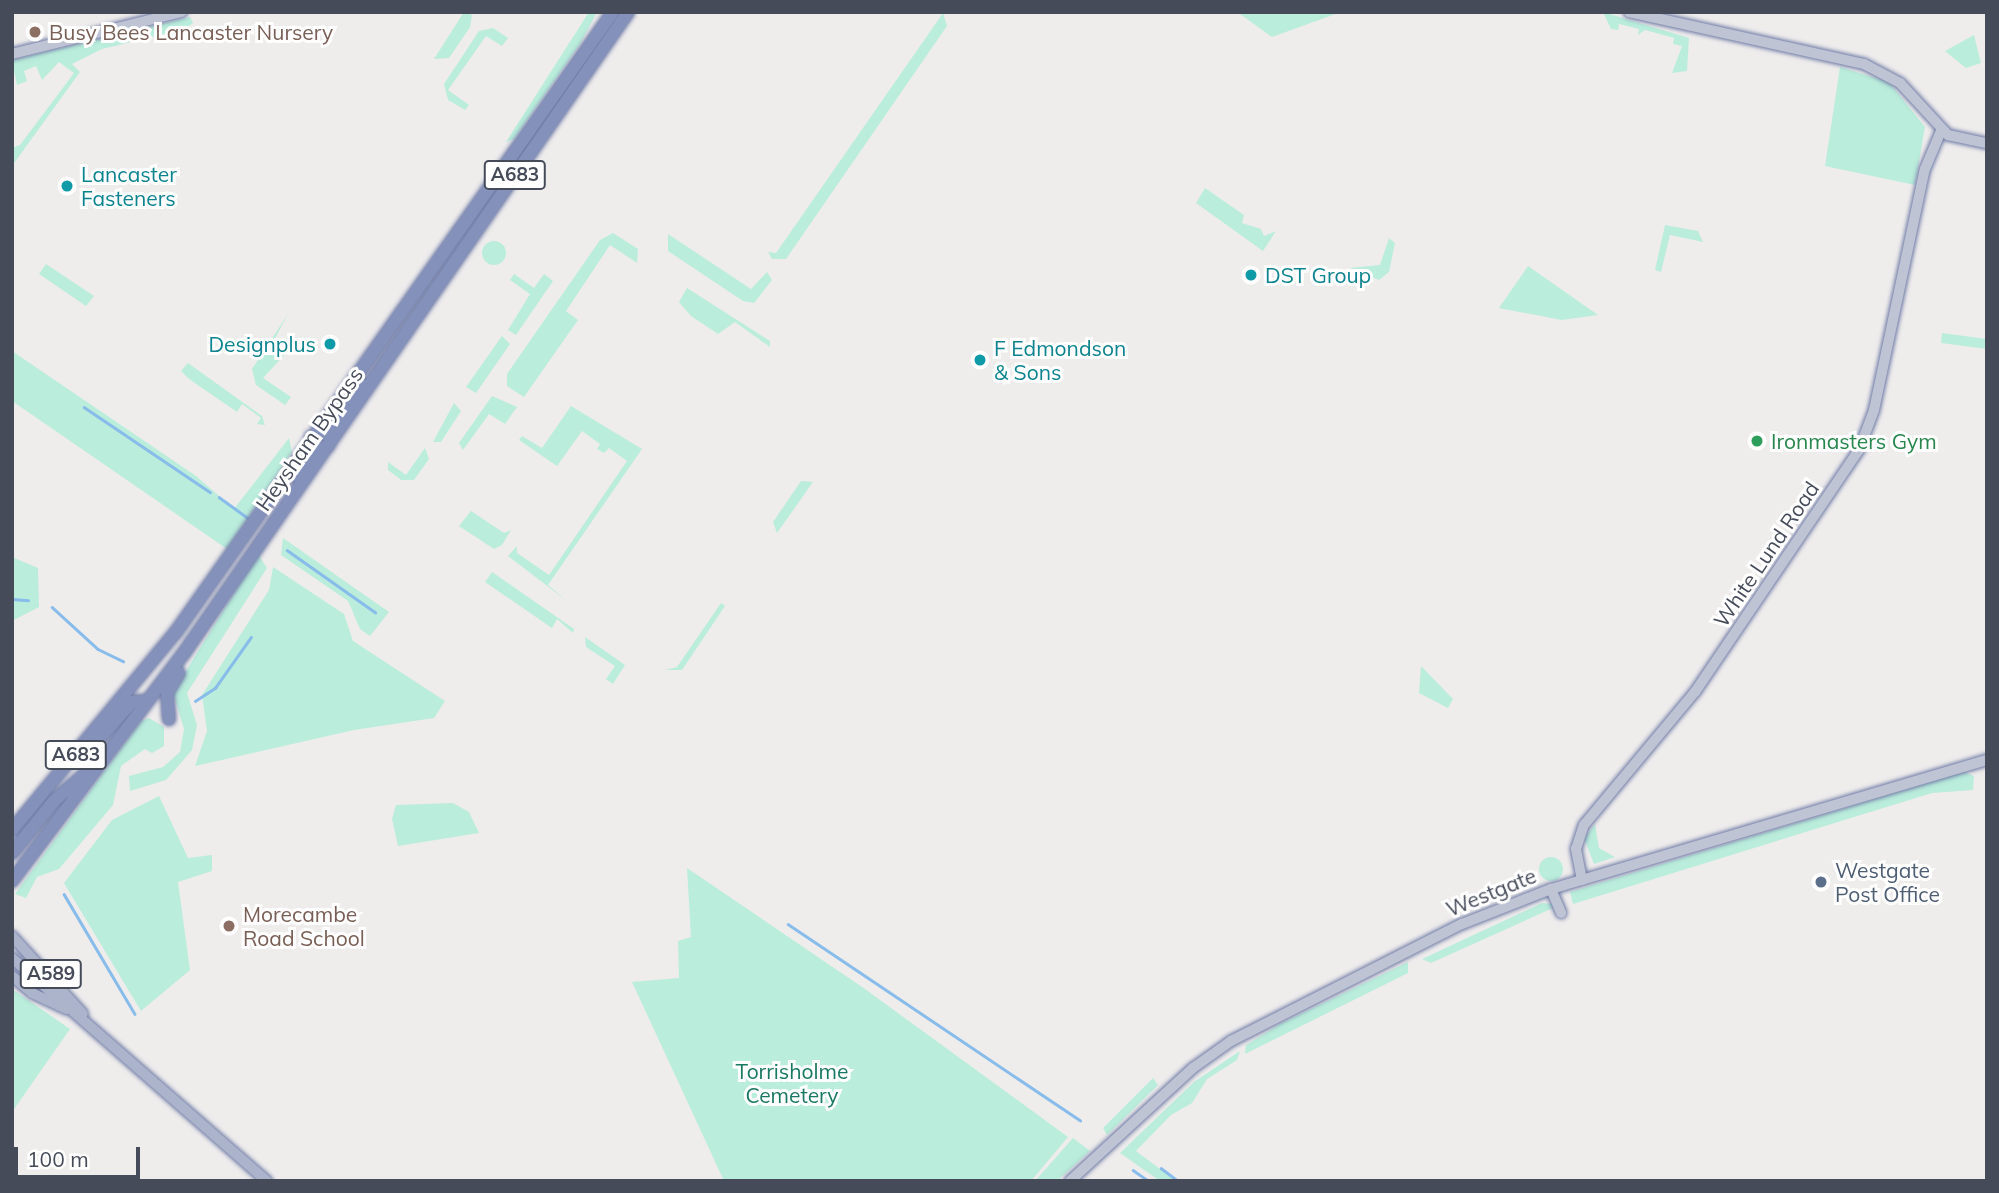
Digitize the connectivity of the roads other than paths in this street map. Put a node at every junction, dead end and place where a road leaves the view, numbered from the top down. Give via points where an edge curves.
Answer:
1 (182, 12) edge
2 (613, 12) edge
3 (628, 12) edge
4 (1629, 12) edge
5 (12, 54) edge
6 (1941, 131) junction
7 (1987, 143) edge
8 (380, 369) junction
9 (311, 437) junction
10 (328, 446) junction
11 (248, 531) junction
12 (209, 618) junction
13 (139, 678) junction
14 (147, 701) junction
15 (169, 719) dead end
16 (1987, 760) edge
17 (96, 765) junction
18 (64, 769) junction
19 (12, 830) edge
20 (12, 853) edge
21 (1582, 880) junction
22 (12, 881) edge
23 (1551, 889) junction
24 (1561, 913) dead end
25 (12, 936) edge
26 (12, 957) edge
27 (12, 976) edge
28 (80, 1014) junction
29 (267, 1181) edge
30 (1070, 1181) edge

1 - 5 street
2 - 9 highway, Heysham Bypass / A683 via 444,258
3 - 8 highway, Heysham Bypass / A683
4 - 6 street via 1880,70 1900,83
6 - 7 street
6 - 21 street, White Lund Road via 1925,169 1874,410 1859,450 1695,692 1584,825 1576,844
8 - 9 highway, A683 via 327,433
8 - 10 highway, Heysham Bypass / A683
9 - 11 highway, Heysham Bypass / A683
10 - 11 highway, A683 via 314,450 267,520
10 - 12 highway, Heysham Bypass / A683
11 - 13 highway, Heysham Bypass / A683
12 - 14 highway, Heysham Bypass / A683
12 - 15 highway via 170,686
13 - 14 highway
13 - 18 highway, Heysham Bypass / A683
14 - 17 highway, Heysham Bypass / A683
14 - 18 highway via 132,702
16 - 21 street, Westgate
17 - 20 highway via 54,801
17 - 22 highway, Heysham Bypass / A683
18 - 19 highway, Heysham Bypass / A683
21 - 23 street, Westgate
23 - 24 street
23 - 30 street, Westgate via 1462,924 1256,1025 1193,1068
25 - 28 main road, A589
26 - 28 main road, A589
27 - 28 main road via 32,993
28 - 29 main road, A589

